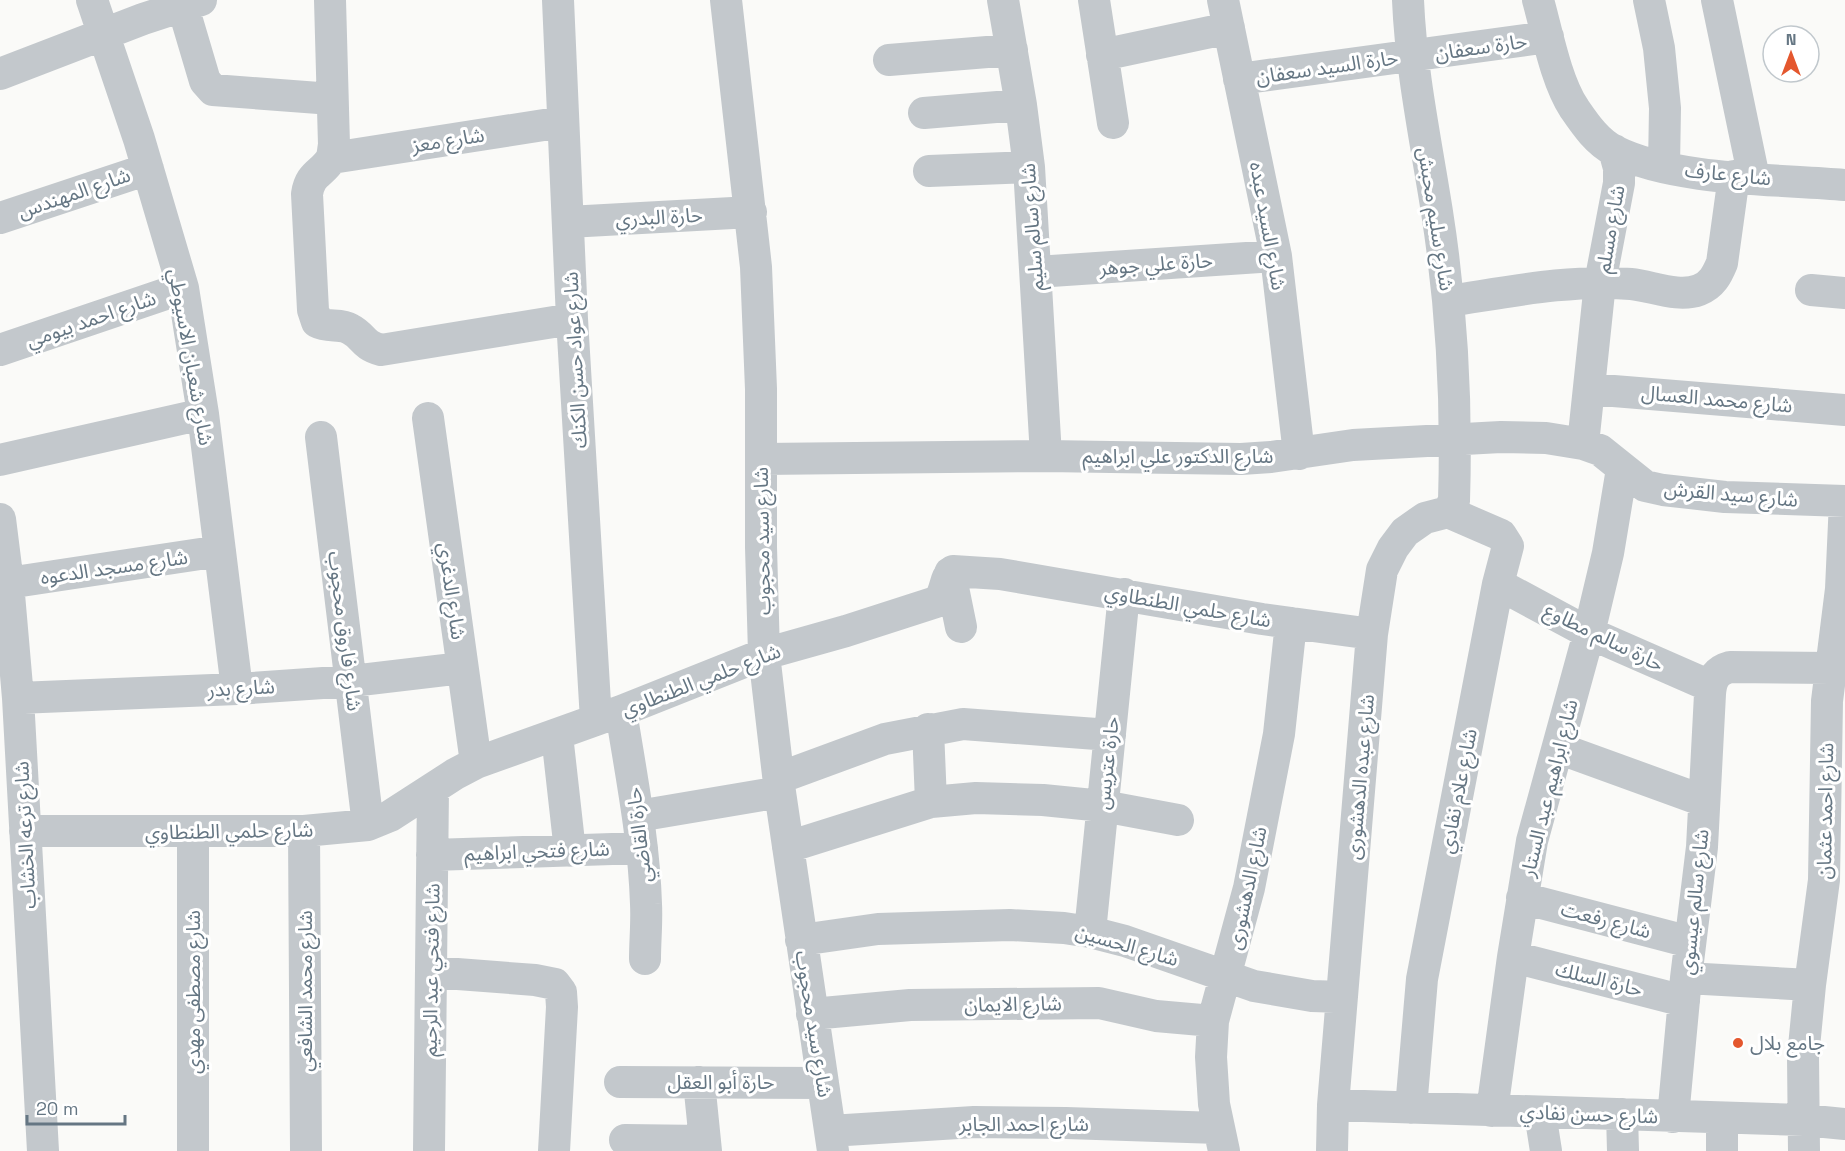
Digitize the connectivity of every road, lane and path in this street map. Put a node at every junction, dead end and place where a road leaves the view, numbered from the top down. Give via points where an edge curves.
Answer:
1 (92, 0) edge
2 (330, 0) edge
3 (558, 0) edge
4 (726, 0) edge
5 (1003, 0) edge
6 (1094, 0) edge
7 (1408, 0) edge
8 (1538, 0) edge
9 (1649, 0) edge
10 (1717, 0) edge
11 (188, 2) edge
12 (1226, 14) edge
13 (104, 34) junction
14 (1548, 37) junction
15 (1012, 50) junction
16 (1102, 55) junction
17 (1414, 56) junction
18 (889, 60) dead end
19 (0, 74) edge
20 (1239, 79) junction
21 (332, 99) junction
22 (1021, 105) junction
23 (924, 113) dead end
24 (563, 122) junction
25 (1113, 123) dead end
26 (1614, 150) junction
27 (332, 158) junction
28 (1664, 166) junction
29 (1029, 168) junction
30 (148, 169) junction
31 (929, 171) dead end
32 (1744, 177) junction
33 (1845, 185) edge
34 (751, 212) junction
35 (0, 218) edge
36 (568, 222) junction
37 (1276, 256) junction
38 (1036, 272) junction
39 (1600, 283) junction
40 (183, 288) junction
41 (1811, 290) dead end
42 (1845, 293) edge
43 (1449, 301) junction
44 (572, 319) junction
45 (0, 350) edge
46 (1589, 388) junction
47 (1845, 410) edge
48 (203, 414) junction
49 (428, 418) dead end
50 (321, 437) dead end
51 (1455, 440) junction
52 (1583, 444) junction
53 (1299, 454) junction
54 (1046, 456) junction
55 (761, 459) junction
56 (0, 460) edge
57 (1622, 469) junction
58 (1845, 501) edge
59 (1448, 512) junction
60 (0, 519) edge
61 (220, 551) junction
62 (951, 573) junction
63 (8, 583) junction
64 (1498, 584) junction
65 (1124, 594) junction
66 (1291, 623) junction
67 (961, 627) dead end
68 (1589, 633) junction
69 (1372, 634) junction
70 (764, 654) junction
71 (1836, 659) edge
72 (462, 668) junction
73 (352, 681) junction
74 (1710, 686) junction
75 (237, 689) junction
76 (18, 698) junction
77 (608, 715) junction
78 (928, 729) junction
79 (557, 735) junction
80 (1110, 735) junction
81 (1558, 748) junction
82 (476, 763) junction
83 (779, 785) junction
84 (433, 789) junction
85 (1704, 801) junction
86 (931, 802) junction
87 (1103, 806) junction
88 (638, 816) junction
89 (1178, 820) dead end
90 (1836, 823) edge
91 (368, 825) junction
92 (25, 831) junction
93 (304, 831) junction
94 (193, 832) junction
95 (788, 847) junction
96 (642, 848) junction
97 (570, 851) junction
98 (432, 855) junction
99 (1522, 898) junction
100 (1090, 932) junction
101 (801, 940) junction
102 (1690, 942) junction
103 (1513, 957) junction
104 (645, 959) dead end
105 (431, 972) junction
106 (1226, 977) junction
107 (1810, 985) junction
108 (1685, 989) junction
109 (1342, 997) junction
110 (812, 1014) junction
111 (1213, 1021) junction
112 (620, 1082) dead end
113 (699, 1082) junction
114 (823, 1083) junction
115 (1333, 1105) junction
116 (1411, 1108) junction
117 (1492, 1111) junction
118 (1540, 1113) junction
119 (1622, 1114) junction
120 (1674, 1117) junction
121 (1722, 1119) junction
122 (1804, 1120) junction
123 (1845, 1124) edge
124 (625, 1140) dead end
125 (1221, 1140) edge
126 (832, 1141) edge
127 (705, 1146) edge
128 (43, 1151) edge
129 (193, 1151) edge
130 (306, 1151) edge
131 (429, 1151) edge
132 (554, 1151) edge
133 (1332, 1151) edge
134 (1546, 1151) edge
135 (1623, 1151) edge
136 (1722, 1151) edge
137 (1804, 1151) edge

1 - 13 street, شارع شعبان الاسيوطي
2 - 21 street
3 - 24 street, شارع عواد حسن الكنك
4 - 34 street, شارع سيد محجوب
5 - 15 street, شارع سالم سليم
6 - 16 street
7 - 17 street, شارع سليم محبش
8 - 14 street
9 - 28 street via 1665,108
10 - 32 street
11 - 13 street
11 - 21 street via 206,81 213,90
12 - 16 street
12 - 20 street, شارع السيد عبده
13 - 19 street
13 - 30 street, شارع شعبان الاسيوطي
14 - 17 street, حارة سعفان
14 - 26 street via 1573,106 1596,137
15 - 18 street
15 - 22 street, شارع سالم سليم
16 - 25 street
17 - 20 street, حارة السيد سعفان
17 - 43 street, شارع سليم محبش
20 - 37 street, شارع السيد عبده
21 - 27 street
22 - 23 street
22 - 29 street, شارع سالم سليم
24 - 27 street, شارع معز
24 - 36 street, شارع عواد حسن الكنك
26 - 28 street, شارع عارف
26 - 39 street, شارع مسلم via 1619,183
27 - 44 street via 313,176 307,194 313,310 321,324 350,329 371,348 381,350
28 - 32 street, شارع عارف
29 - 31 street
29 - 38 street, شارع سالم سليم
30 - 35 street, شارع المهندس
30 - 40 street, شارع شعبان الاسيوطي
32 - 33 street, شارع عارف
32 - 39 street via 1722,263 1709,284 1686,292
34 - 36 street, حارة البدري
34 - 55 street, شارع سيد محجوب
36 - 44 street, شارع عواد حسن الكنك
37 - 38 street, حارة علي جوهر
37 - 53 street, شارع السيد عبده
38 - 54 street, شارع سالم سليم
39 - 43 street via 1546,286
39 - 46 street, شارع مسلم
40 - 45 street, شارع احمد بيومي
40 - 48 street, شارع شعبان الاسيوطي
41 - 42 street
43 - 51 street, شارع سليم محبش
44 - 77 street, شارع عواد حسن الكنك
46 - 47 street, شارع محمد العسال
46 - 52 street, شارع مسلم
48 - 56 street
48 - 61 street, شارع شعبان الاسيوطي
49 - 72 street, شارع الدغري
50 - 73 street, شارع فاروق محجوب
51 - 52 street, شارع الدكتور علي ابراهيم via 1546,438
51 - 53 street, شارع الدكتور علي ابراهيم via 1353,445
51 - 59 street via 1454,501
52 - 57 street, شارع الدكتور علي ابراهيم via 1600,450
53 - 54 street, شارع الدكتور علي ابراهيم via 1240,459
54 - 55 street, شارع الدكتور علي ابراهيم
55 - 70 street, شارع سيد محجوب
57 - 58 street, شارع سيد القرش via 1645,486 1663,490 1725,497
57 - 68 street, شارع ابراهيم عبد الستار
58 - 71 street, شارع احمد عثمان
59 - 64 street, شارع علام نفادي via 1504,538 1508,546
59 - 69 street, شارع عبده الدهشورى via 1418,522 1393,548 1382,570
60 - 63 street, شارع ترعه الخشاب
61 - 63 street, شارع مسجد الدعوه
61 - 75 street, شارع شعبان الاسيوطي
62 - 65 street, شارع حلمي الطنطاوي via 1000,574
62 - 67 street
62 - 70 street, شارع حلمي الطنطاوي via 942,598 936,602
63 - 76 street, شارع ترعه الخشاب
64 - 68 street, حارة سالم مطاوع
64 - 116 street, شارع علام نفادي via 1422,980
65 - 66 street, شارع حلمي الطنطاوي
65 - 80 street, حارة عتريس
66 - 69 street, شارع حلمي الطنطاوي
66 - 106 street, شارع الدهشورى via 1279,734 1250,888
68 - 74 street, حارة سالم مطاوع
68 - 81 street, شارع ابراهيم عبد الستار
69 - 109 street, شارع عبده الدهشورى
70 - 77 street, شارع حلمي الطنطاوي
70 - 83 street, شارع سيد محجوب
71 - 74 street via 1730,666 1717,673
71 - 90 street, شارع احمد عثمان via 1826,735
72 - 73 street, شارع بدر
72 - 82 street, شارع الدغري
73 - 75 street, شارع بدر
73 - 91 street, شارع فاروق محجوب
74 - 85 street, شارع سالم عيسوي
75 - 76 street, شارع بدر
76 - 92 street, شارع ترعه الخشاب
77 - 79 street, شارع حلمي الطنطاوي
77 - 88 street, حارة القاضي
78 - 80 street via 963,724
78 - 83 street via 885,739
78 - 86 street
79 - 82 street, شارع حلمي الطنطاوي
79 - 97 street
80 - 87 street, حارة عتريس
81 - 85 street
81 - 99 street, شارع ابراهيم عبد الستار via 1532,841
82 - 84 street, شارع حلمي الطنطاوي
83 - 88 street
83 - 95 street, شارع سيد محجوب
84 - 91 street, شارع حلمي الطنطاوي
84 - 98 street, شارع فتحي عبد الرحيم
85 - 102 street, شارع سالم عيسوي
86 - 87 street via 976,798
86 - 95 street
87 - 89 street
87 - 100 street, حارة عتريس
88 - 96 street, حارة القاضي
90 - 107 street, شارع احمد عثمان
91 - 93 street, شارع حلمي الطنطاوي
92 - 94 street, شارع حلمي الطنطاوي
92 - 128 street, شارع ترعه الخشاب
93 - 94 street, شارع حلمي الطنطاوي
93 - 130 street, شارع محمد الشافعي
94 - 129 street, شارع مصطفى مهدي
95 - 101 street, شارع سيد محجوب
96 - 97 street, شارع فتحي ابراهيم
96 - 104 street, حارة القاضي
97 - 98 street, شارع فتحي ابراهيم
98 - 105 street, شارع فتحي عبد الرحيم
99 - 102 street, شارع رفعت
99 - 103 street, شارع ابراهيم عبد الستار
100 - 101 street, شارع الحسين via 1037,926 983,926 878,929
100 - 106 street, شارع الحسين
101 - 110 street, شارع سيد محجوب
102 - 108 street, شارع سالم عيسوي
103 - 108 street, حارة السلك
103 - 117 street, شارع ابراهيم عبد الستار
105 - 131 street, شارع فتحي عبد الرحيم
105 - 132 street via 535,980 555,984 561,992
106 - 109 street, شارع الحسين via 1283,992
106 - 111 street, شارع الدهشورى
107 - 108 street, حارة السلك
107 - 122 street, شارع احمد عثمان via 1803,1057
108 - 120 street, شارع سالم عيسوي
109 - 115 street, شارع عبده الدهشورى
110 - 111 street, شارع الايمان via 910,1005 1099,1003 1156,1016
110 - 114 street, شارع سيد محجوب
111 - 125 street, شارع الدهشورى via 1211,1058
112 - 113 street, حارة أبو العقل
113 - 114 street, حارة أبو العقل
113 - 127 street
114 - 126 street, شارع سيد محجوب
115 - 116 street, شارع حسن نفادي
115 - 133 street, شارع عبده الدهشورى
116 - 117 street, شارع حسن نفادي
117 - 118 street, شارع حسن نفادي
118 - 119 street, شارع حسن نفادي
118 - 134 street
119 - 120 street, شارع حسن نفادي
119 - 135 street
120 - 121 street, شارع حسن نفادي
121 - 122 street, شارع حسن نفادي
121 - 136 street
122 - 123 street, شارع حسن نفادي
122 - 137 street, شارع احمد عثمان
124 - 127 street
125 - 126 street, شارع احمد الجابر via 1066,1123 974,1122

